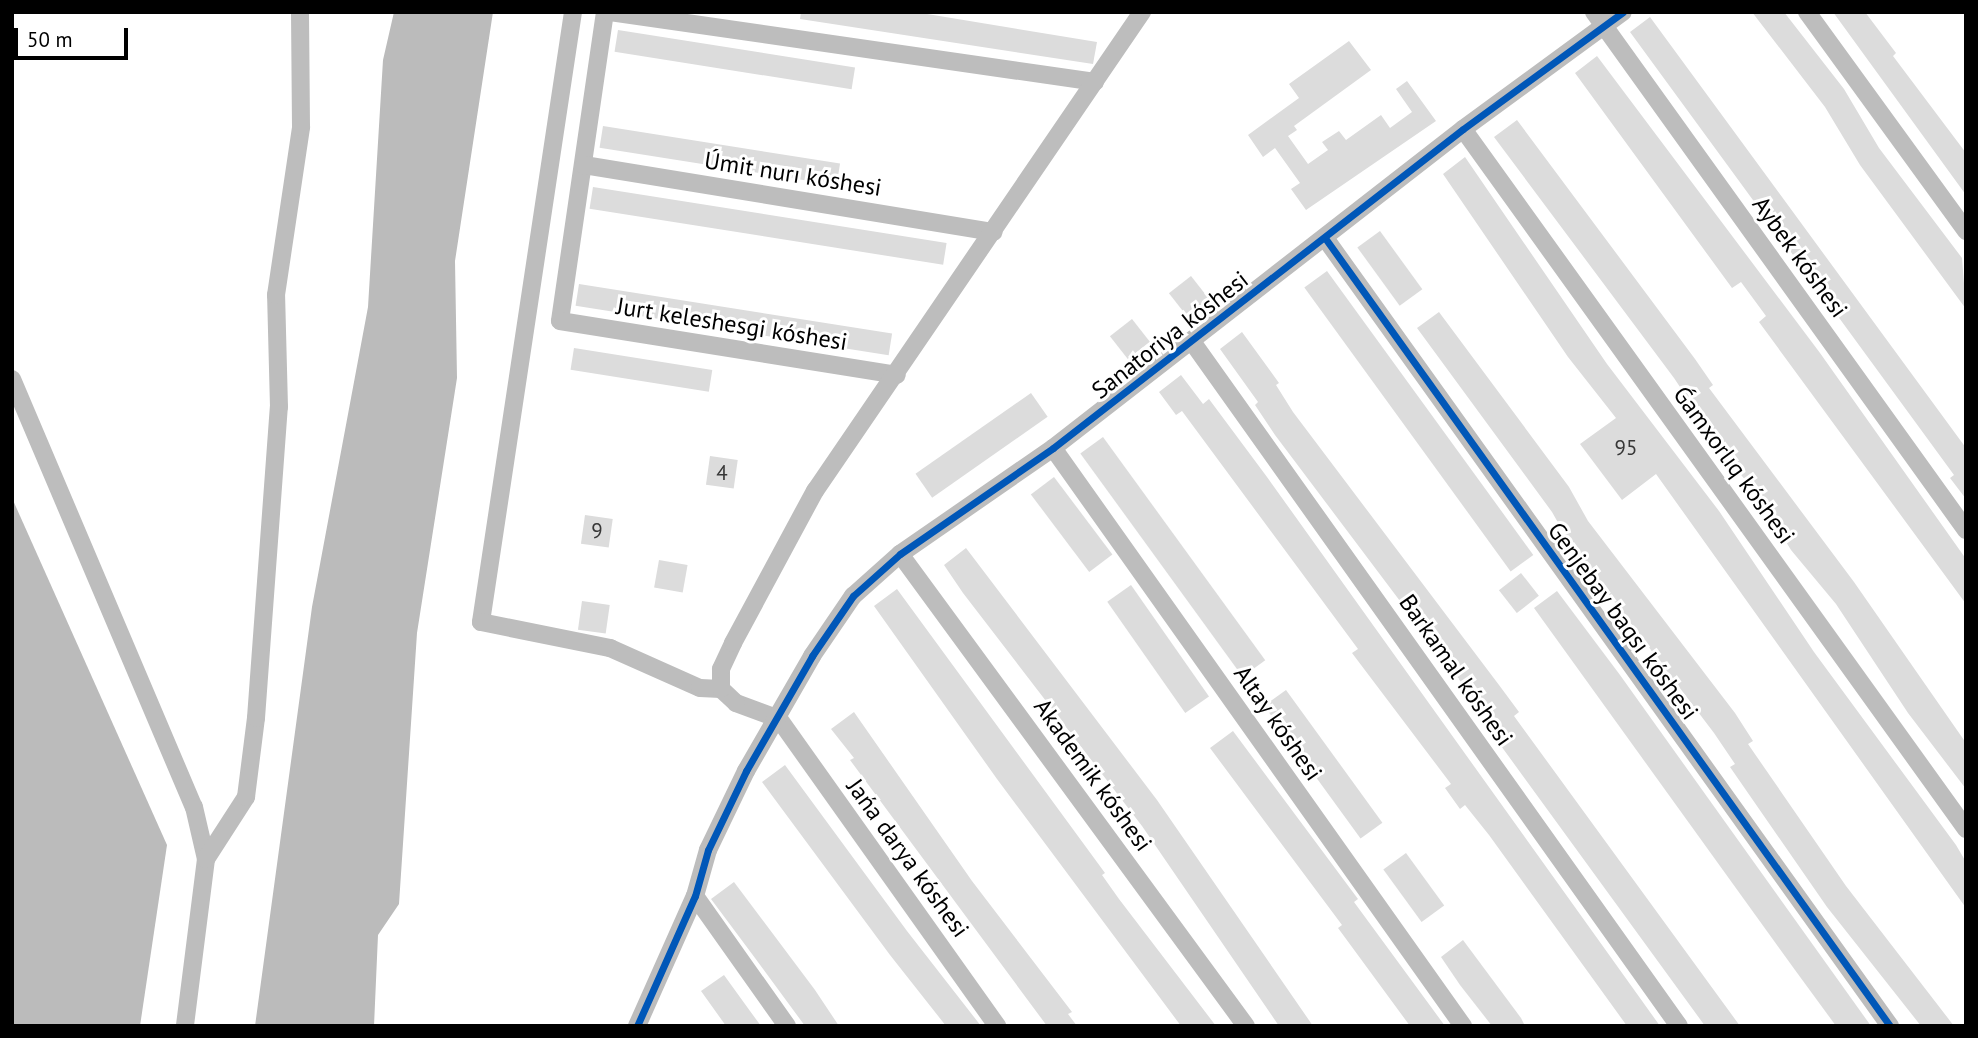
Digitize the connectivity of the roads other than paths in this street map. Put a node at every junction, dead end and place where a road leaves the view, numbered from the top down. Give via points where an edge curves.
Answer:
1 (300, 12) edge
2 (573, 12) edge
3 (608, 12) edge
4 (1142, 12) edge
5 (1623, 12) edge
6 (1807, 12) edge
7 (1599, 19) edge
8 (1095, 82) junction
9 (1463, 129) junction
10 (584, 165) junction
11 (1966, 231) edge
12 (994, 232) junction
13 (1325, 238) junction
14 (1193, 343) junction
15 (897, 375) junction
16 (12, 379) edge
17 (1054, 448) junction
18 (1966, 530) edge
19 (900, 554) junction
20 (721, 689) junction
21 (779, 719) junction
22 (1966, 830) edge
23 (206, 859) junction
24 (695, 896) junction
25 (185, 1026) edge
26 (637, 1026) edge
27 (787, 1026) edge
28 (998, 1026) edge
29 (1246, 1026) edge
30 (1463, 1026) edge
31 (1679, 1026) edge
32 (1890, 1026) edge

1 - 23 street via 301,127 276,295 279,407 256,718 246,797
2 - 20 street via 481,622 610,648 700,688
3 - 8 street
3 - 10 street
4 - 8 street
5 - 7 street, Sanatoriya kóshesi
6 - 11 street
7 - 9 street, Sanatoriya kóshesi
7 - 18 street, Aybek kóshesi
8 - 12 street
9 - 13 street, Sanatoriya kóshesi
9 - 22 street, Ǵamxorlıq kóshesi
10 - 12 street, Úmit nurı kóshesi
10 - 15 street, Jurt keleshesgi kóshesi via 560,321
12 - 15 street
13 - 14 street, Sanatoriya kóshesi
13 - 32 street, Genjebay baqsı kóshesi
14 - 17 street, Sanatoriya kóshesi
14 - 31 street, Barkamal kóshesi
15 - 20 street via 815,491 725,661
16 - 23 street via 194,807
17 - 19 street, Sanatoriya kóshesi
17 - 30 street, Altay kóshesi
19 - 21 street, Sanatoriya kóshesi via 853,596 812,656
19 - 29 street, Akademik kóshesi
20 - 21 street via 736,704
21 - 24 street, Sanatoriya kóshesi via 746,771 708,850
21 - 28 street, Jańa darya kóshesi
23 - 25 street
24 - 26 street, Sanatoriya kóshesi
24 - 27 street

